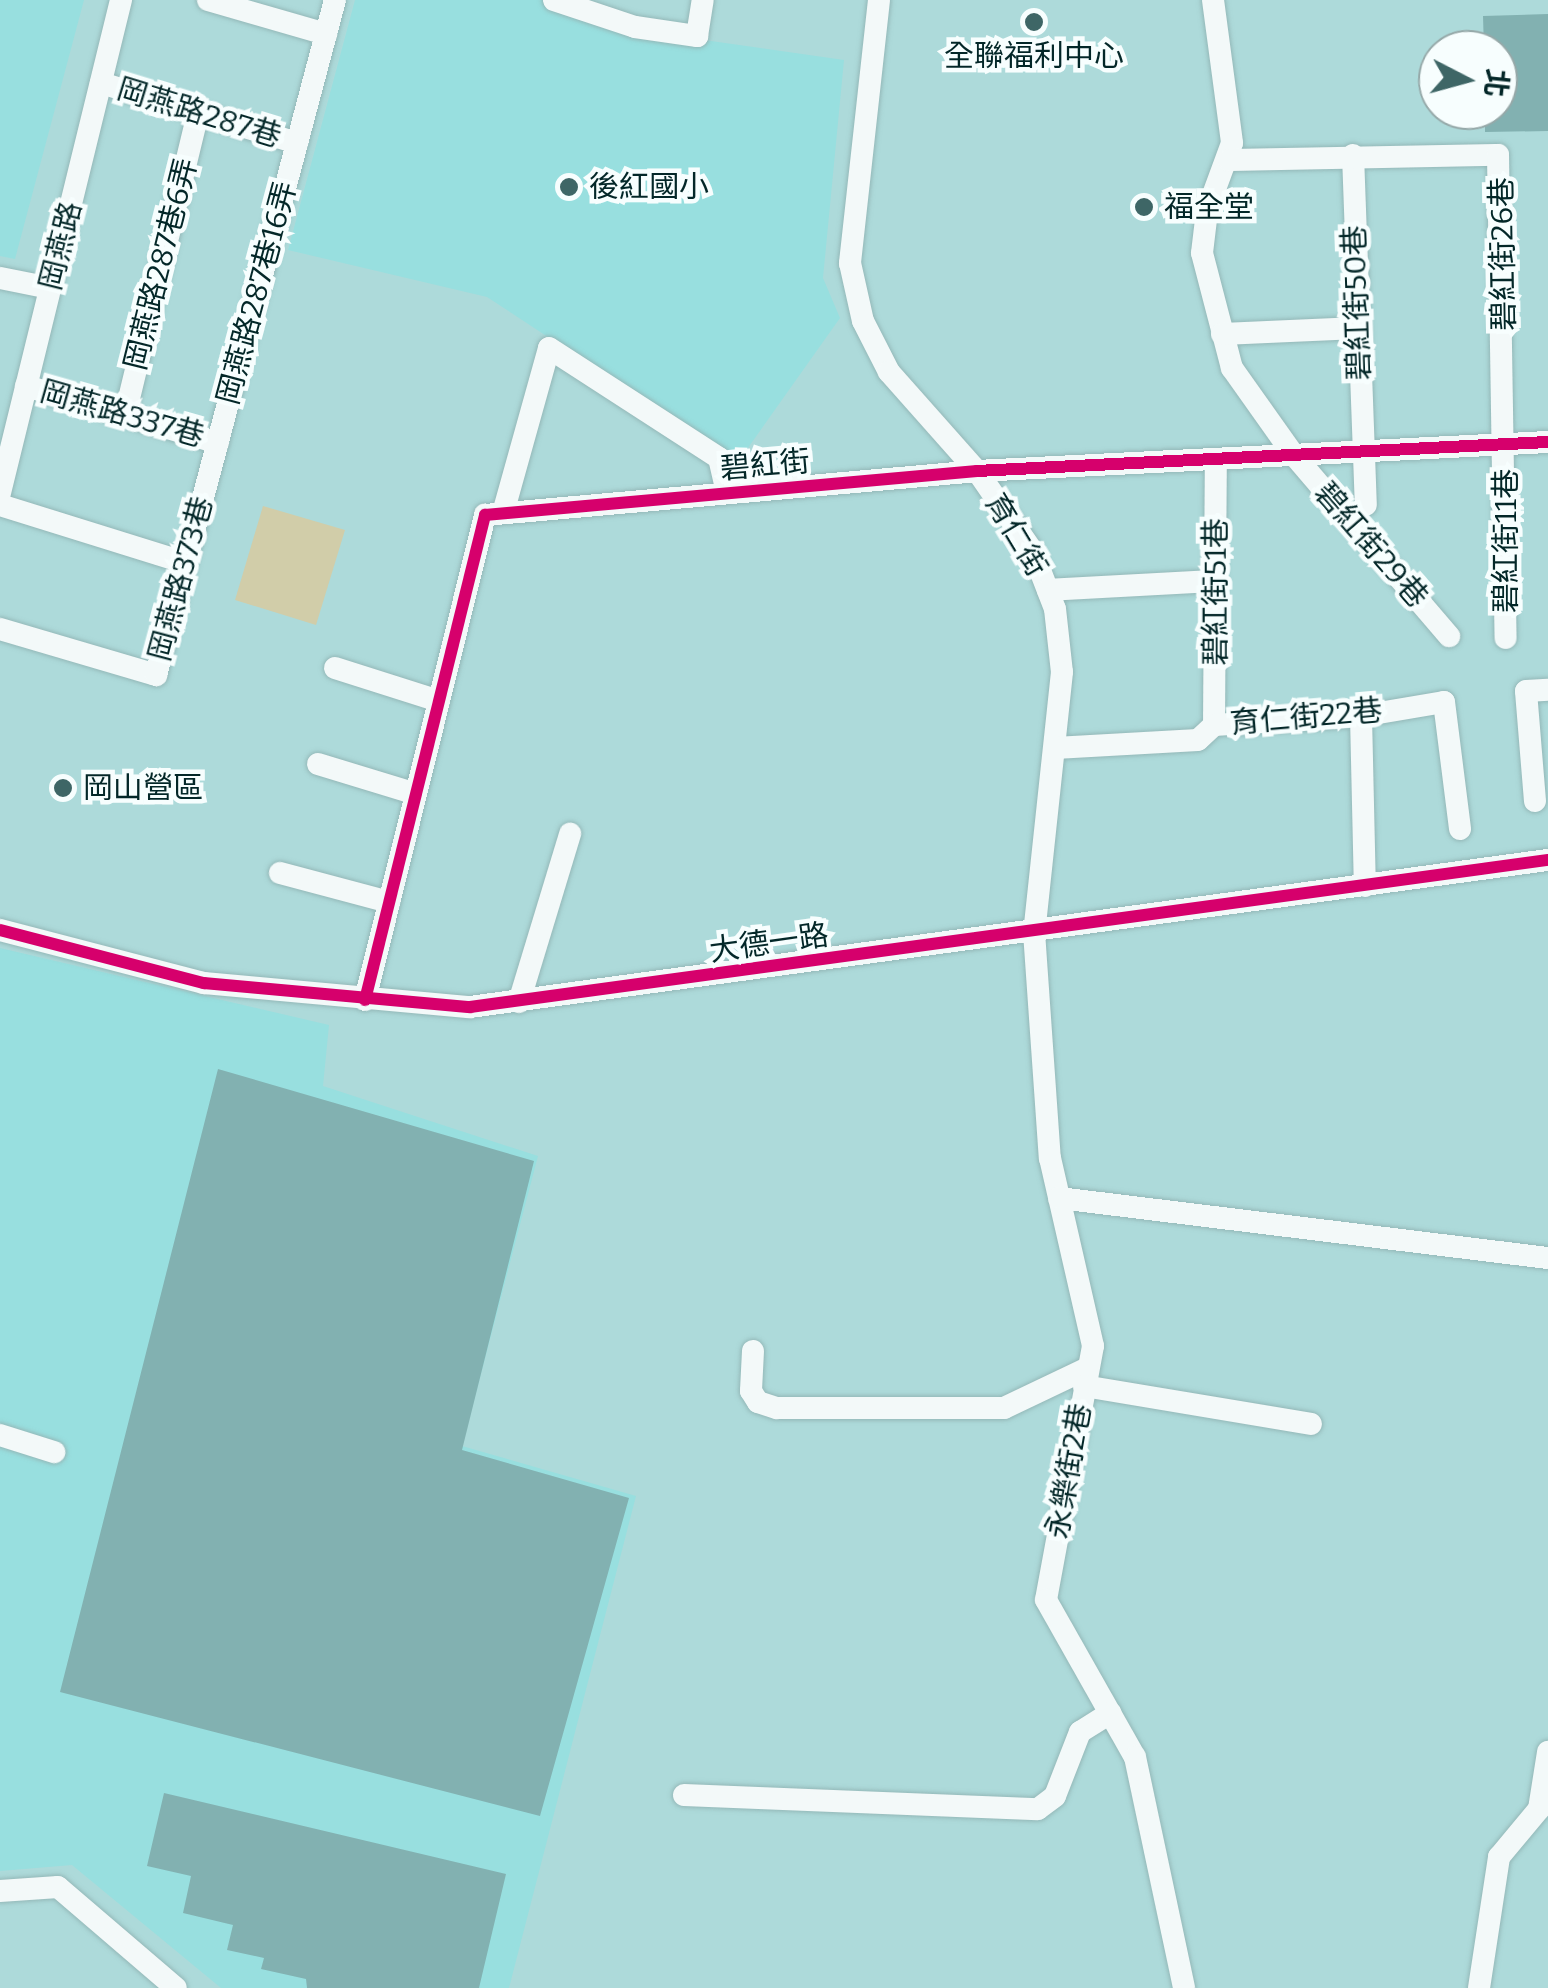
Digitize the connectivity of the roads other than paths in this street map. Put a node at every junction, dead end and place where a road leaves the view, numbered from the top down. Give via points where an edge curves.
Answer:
1 (121, 0) edge
2 (208, 0) edge
3 (334, 0) edge
4 (554, 0) edge
5 (703, 0) edge
6 (879, 0) edge
7 (1212, 0) edge
8 (599, 7) edge
9 (326, 34) junction
10 (101, 83) junction
11 (198, 113) junction
12 (297, 144) junction
13 (1353, 155) junction
14 (1229, 160) junction
15 (0, 278) edge
16 (50, 288) junction
17 (1358, 328) junction
18 (1222, 334) junction
19 (26, 386) junction
20 (125, 415) junction
21 (218, 442) junction
22 (1548, 442) edge
23 (1506, 444) junction
24 (1362, 451) junction
25 (1293, 454) junction
26 (1216, 458) junction
27 (977, 471) junction
28 (0, 492) edge
29 (727, 493) junction
30 (0, 505) edge
31 (1366, 505) dead end
32 (503, 513) junction
33 (186, 563) junction
34 (1216, 581) junction
35 (1048, 590) junction
36 (0, 629) edge
37 (1449, 636) dead end
38 (1506, 638) dead end
39 (335, 668) dead end
40 (1537, 691) edge
41 (439, 701) junction
42 (1361, 716) junction
43 (1214, 725) junction
44 (1055, 748) junction
45 (318, 764) dead end
46 (416, 794) junction
47 (1535, 801) dead end
48 (1460, 829) dead end
49 (570, 834) dead end
50 (1548, 860) edge
51 (280, 873) dead end
52 (1365, 886) junction
53 (389, 902) junction
54 (0, 930) edge
55 (1034, 932) junction
56 (365, 1000) junction
57 (519, 1002) junction
58 (1059, 1198) junction
59 (1548, 1258) edge
60 (753, 1351) dead end
61 (1086, 1377) junction
62 (1311, 1424) dead end
63 (0, 1435) edge
64 (54, 1452) dead end
65 (1110, 1713) junction
66 (1548, 1752) edge
67 (684, 1795) dead end
68 (0, 1891) edge
69 (176, 1988) edge
70 (1184, 1988) edge
71 (1479, 1988) edge

1 - 10 street, 岡燕路
2 - 9 street
3 - 9 street, 岡燕路287巷16弄
4 - 8 street
5 - 8 street via 696,36
6 - 27 street, 育仁街 via 850,263 854,286 889,372
7 - 14 street, 碧紅街29巷 via 1232,116
9 - 12 street, 岡燕路287巷16弄
10 - 11 street, 岡燕路287巷
10 - 16 street, 岡燕路
11 - 12 street, 岡燕路287巷
11 - 20 street, 岡燕路287巷6弄
12 - 21 street, 岡燕路287巷16弄
13 - 14 street, 碧紅街26巷
13 - 17 street, 碧紅街50巷
13 - 23 street, 碧紅街26巷 via 1489,152 1502,162
14 - 18 street, 碧紅街29巷 via 1203,233
15 - 16 street
16 - 19 street, 岡燕路
17 - 18 street
17 - 24 street, 碧紅街50巷
18 - 25 street, 碧紅街29巷 via 1244,392
19 - 20 street, 岡燕路337巷
19 - 28 street, 岡燕路
20 - 21 street, 岡燕路337巷
21 - 33 street, 岡燕路373巷
22 - 23 street, 碧紅街
23 - 24 street, 碧紅街
23 - 38 street, 碧紅街11巷
24 - 25 street, 碧紅街
24 - 31 street, 碧紅街50巷
25 - 26 street, 碧紅街
25 - 37 street, 碧紅街29巷
26 - 27 street, 碧紅街
26 - 34 street, 碧紅街51巷
27 - 29 street, 碧紅街
27 - 35 street, 育仁街 via 1033,552
29 - 32 street, 碧紅街
29 - 32 street via 719,458 548,348
30 - 33 street
32 - 41 street via 486,515
33 - 36 street, 岡燕路373巷 via 156,675
34 - 35 street
34 - 43 street, 碧紅街51巷
35 - 44 street, 育仁街 via 1062,672
39 - 41 street
40 - 47 street
41 - 46 street
42 - 43 street, 育仁街22巷
42 - 48 street, 育仁街22巷 via 1444,702
42 - 52 street
43 - 44 street, 育仁街22巷 via 1198,740
44 - 55 street, 育仁街
45 - 46 street
46 - 53 street
49 - 57 street
50 - 52 street, 大德一路
51 - 53 street
52 - 55 street, 大德一路
53 - 56 street
54 - 56 street, 大德一路 via 204,983
55 - 57 street, 大德一路
55 - 58 street, 永樂街2巷 via 1050,1158
56 - 57 street, 大德一路 via 470,1007
58 - 59 street
58 - 61 street, 永樂街2巷 via 1093,1346
60 - 61 street via 751,1391 758,1402 777,1408 990,1410
61 - 62 street
61 - 65 street, 永樂街2巷 via 1046,1600
63 - 64 street
65 - 67 street via 1080,1732 1055,1796 1038,1809
65 - 70 street, 永樂街2巷 via 1135,1756
66 - 71 street via 1540,1809 1499,1856
68 - 69 street via 58,1887

